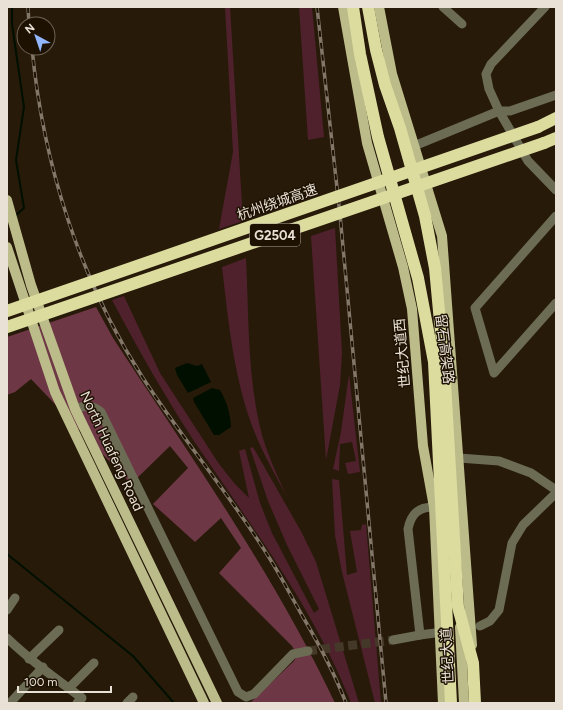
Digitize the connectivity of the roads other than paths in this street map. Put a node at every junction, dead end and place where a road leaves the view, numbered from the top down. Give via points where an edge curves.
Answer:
1 (343, 7) edge
2 (353, 7) edge
3 (368, 7) edge
4 (379, 7) edge
5 (443, 7) edge
6 (546, 7) edge
7 (462, 24) dead end
8 (556, 95) edge
9 (499, 111) junction
10 (556, 119) edge
11 (556, 139) edge
12 (414, 146) junction
13 (556, 190) edge
14 (8, 204) edge
15 (556, 216) edge
16 (7, 247) edge
17 (556, 303) edge
18 (7, 311) edge
19 (426, 315) junction
20 (7, 327) edge
21 (75, 409) junction
22 (459, 458) junction
23 (556, 492) edge
24 (434, 507) junction
25 (15, 598) dead end
26 (458, 607) junction
27 (7, 610) edge
28 (480, 626) dead end
29 (59, 630) dead end
30 (435, 633) dead end
31 (420, 634) junction
32 (7, 638) edge
33 (393, 640) tunnel mouth
34 (308, 651) tunnel mouth
35 (29, 659) junction
36 (94, 663) dead end
37 (473, 663) junction
38 (43, 666) junction
39 (69, 688) junction
40 (474, 700) edge
41 (10, 703) edge
42 (77, 703) edge
43 (204, 703) edge
44 (217, 703) edge
45 (443, 703) edge
46 (451, 703) edge
47 (464, 703) edge

1 - 24 main road, 世纪大道西 via 367,143 403,266 412,309 424,446
2 - 19 highway, 留石高架路 via 360,54 378,137
3 - 26 highway, 留石高架路 via 383,78 425,216 435,268 444,365
4 - 12 main road via 392,74
5 - 7 street
6 - 9 street via 491,64 486,74 489,89
8 - 9 street via 510,111
9 - 12 street
9 - 13 street via 528,161
10 - 18 highway, 杭州绕城高速 / G2504, bridge
11 - 20 highway, G2504, bridge
12 - 22 main road via 442,236
14 - 21 main road, North Huafeng Road via 31,285
15 - 17 street via 475,308 494,373
16 - 43 main road, North Huafeng Road via 55,392
19 - 24 highway
19 - 46 highway, 留石高架路 via 434,362
21 - 34 street via 86,405 94,406 101,412 238,692 246,697 254,694 293,654
21 - 44 main road, North Huafeng Road
22 - 23 street via 499,461 531,473
22 - 37 main road
23 - 28 street via 523,525 512,543 499,610 490,621
24 - 31 street via 424,507 416,512 410,519 408,529
24 - 45 main road, 世纪大道西
25 - 27 street
26 - 37 highway, 留石高架路
26 - 47 main road, 世纪大道
29 - 35 street
30 - 31 street
31 - 33 street
32 - 35 street
35 - 38 street
36 - 39 street
37 - 40 highway, 留石高架路
38 - 39 street
38 - 41 street
39 - 42 street via 82,698

